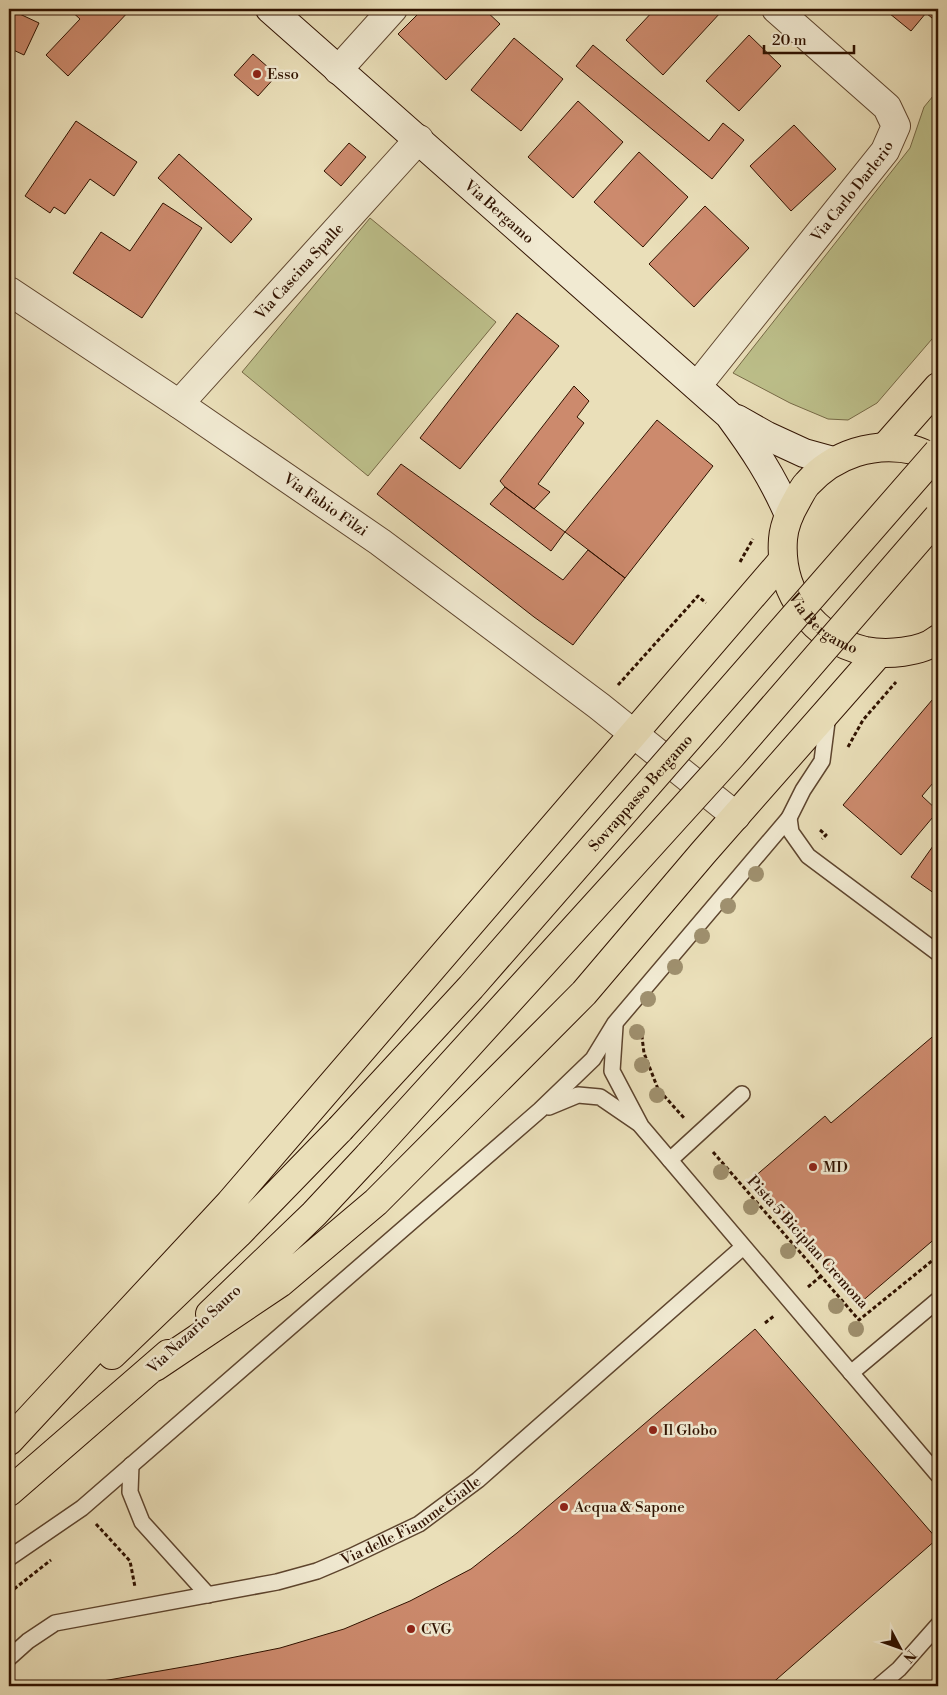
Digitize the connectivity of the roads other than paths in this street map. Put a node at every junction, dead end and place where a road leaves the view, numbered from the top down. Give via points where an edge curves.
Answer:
1 (270, 9) edge
2 (393, 9) edge
3 (776, 9) edge
4 (338, 70) junction
5 (418, 139) junction
6 (9, 291) edge
7 (697, 386) junction
8 (938, 387) edge
9 (179, 404) junction
10 (729, 415) junction
11 (886, 446) junction
12 (938, 452) edge
13 (938, 460) edge
14 (833, 461) junction
15 (789, 515) junction
16 (938, 517) edge
17 (783, 560) junction
18 (937, 641) edge
19 (878, 654) junction
20 (829, 711) junction
21 (634, 733) junction
22 (736, 816) junction
23 (789, 818) junction
24 (938, 953) edge
25 (615, 1023) junction
26 (742, 1094) dead end
27 (540, 1110) junction
28 (641, 1126) junction
29 (670, 1160) junction
30 (743, 1247) junction
31 (938, 1300) edge
32 (155, 1367) junction
33 (851, 1373) junction
34 (9, 1441) edge
35 (9, 1445) edge
36 (131, 1465) junction
37 (938, 1475) edge
38 (9, 1492) edge
39 (9, 1558) edge
40 (208, 1596) junction
41 (938, 1625) edge
42 (9, 1658) edge
43 (879, 1686) edge

1 - 4 street, Via Bergamo
2 - 4 street
3 - 7 street, Via Carlo Darlerio via 887,108 896,126 885,151
4 - 5 street, Via Bergamo
5 - 7 street, Via Bergamo
5 - 9 street, Via Cascina Spalle
6 - 9 street, Via Fabio Filzi
7 - 10 street, Via Bergamo
8 - 11 main road
9 - 21 street, Via Fabio Filzi via 380,542
10 - 14 street, Via Bergamo via 804,453
10 - 15 street, Via Bergamo via 768,471
11 - 13 main road, Via Bergamo via 915,450
11 - 14 main road, Via Bergamo via 858,450
12 - 35 main road, Sovrappasso Bergamo, bridge via 471,987 340,1129 176,1294
14 - 15 main road, Via Bergamo via 806,484
15 - 17 main road, Via Bergamo via 783,538
16 - 32 main road, Via Nazario Sauro, bridge via 732,756 370,1154 259,1268
17 - 19 main road, Via Bergamo via 790,588 804,613 825,634 850,647
17 - 21 main road
18 - 19 main road, Via Bergamo via 908,652
19 - 20 main road
20 - 22 main road
20 - 23 lane via 822,761
21 - 22 street, Via Fabio Filzi
21 - 34 main road via 230,1203
22 - 32 main road via 584,993 376,1202 280,1283
23 - 24 lane via 791,832 808,856
23 - 25 lane
25 - 27 lane via 593,1059
25 - 28 lane via 612,1072
26 - 29 lane
27 - 28 lane via 578,1095 600,1097
27 - 36 lane
28 - 29 lane
29 - 30 lane
30 - 33 lane
30 - 40 lane, Via delle Fiamme Gialle via 478,1480 419,1524 317,1571
31 - 33 lane
32 - 38 main road, Via Nazario Sauro
33 - 37 lane
36 - 39 lane via 82,1508
36 - 40 lane via 130,1492 142,1522
40 - 42 lane, Via delle Fiamme Gialle via 55,1623
41 - 43 lane via 899,1669

